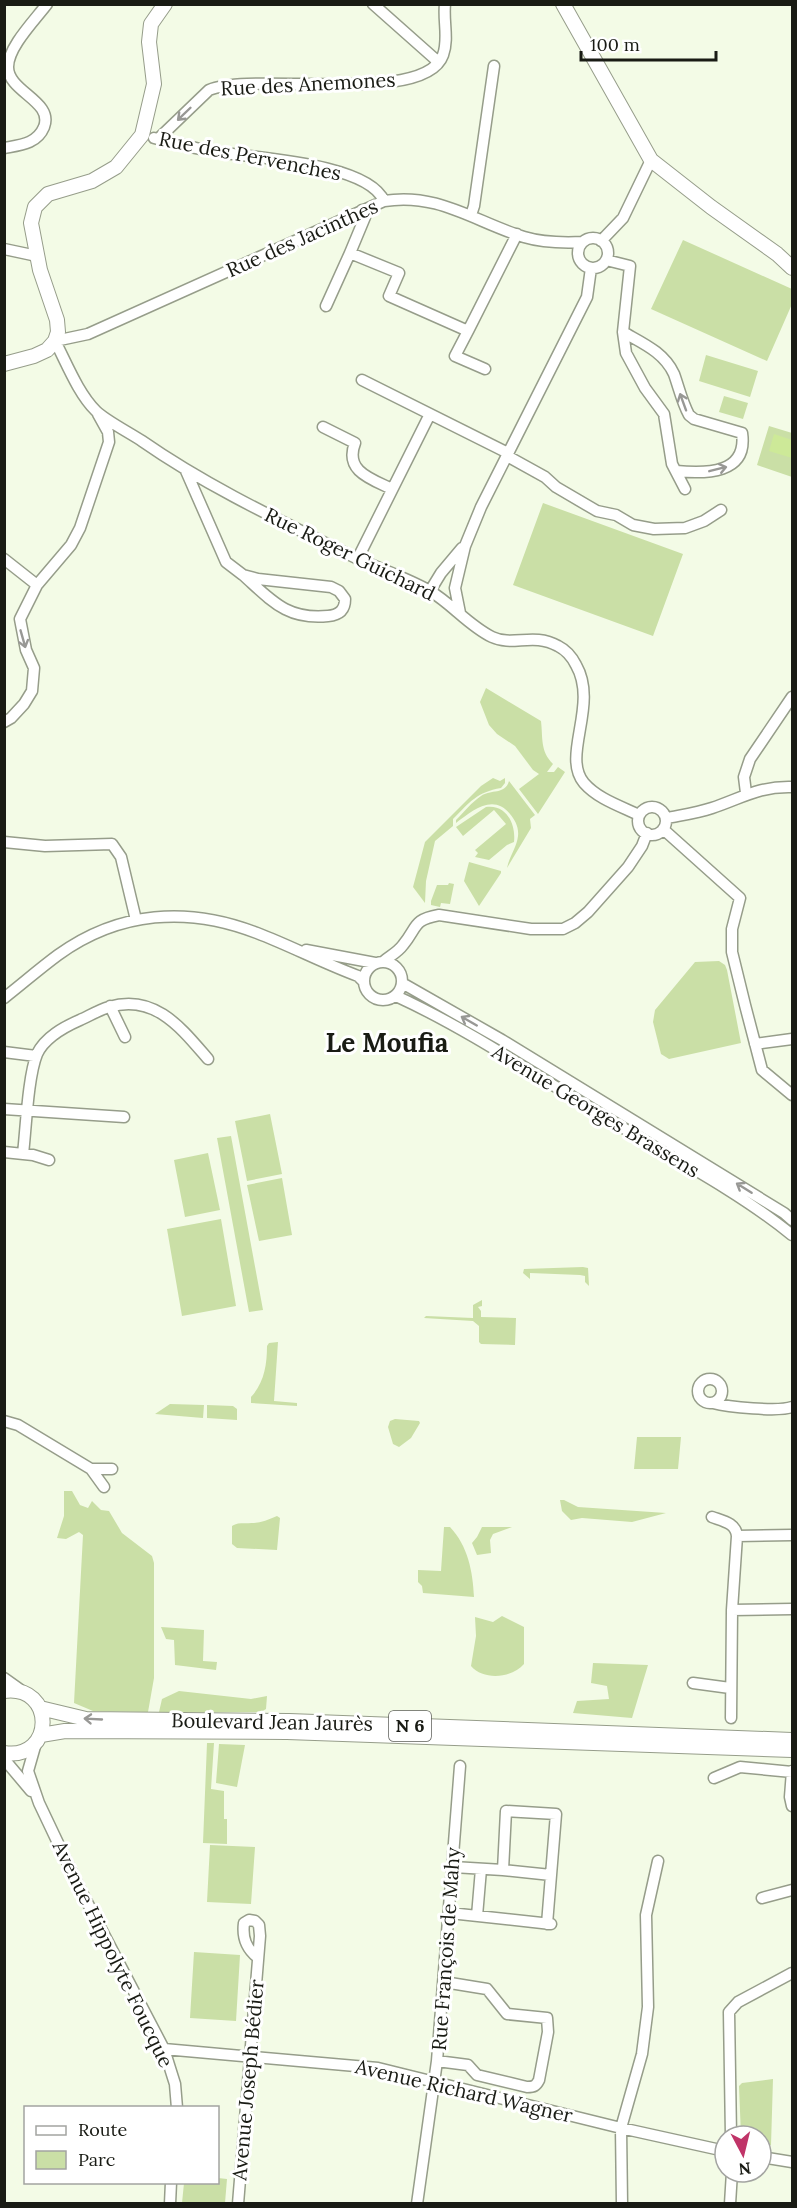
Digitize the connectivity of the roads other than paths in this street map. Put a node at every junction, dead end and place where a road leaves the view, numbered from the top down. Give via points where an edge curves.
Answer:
1 (47, 4) edge
2 (165, 4) edge
3 (373, 4) edge
4 (445, 4) edge
5 (563, 4) edge
6 (438, 64) junction
7 (494, 66) dead end
8 (142, 135) junction
9 (158, 139) junction
10 (4, 148) edge
11 (651, 160) junction
12 (384, 201) junction
13 (362, 210) junction
14 (471, 215) junction
15 (517, 234) junction
16 (601, 241) junction
17 (583, 242) junction
18 (554, 243) junction
19 (4, 249) edge
20 (350, 253) junction
21 (37, 256) junction
22 (577, 256) junction
23 (606, 260) junction
24 (591, 268) junction
25 (792, 268) edge
26 (326, 306) dead end
27 (468, 332) junction
28 (623, 332) junction
29 (55, 341) junction
30 (4, 364) edge
31 (485, 369) dead end
32 (362, 380) dead end
33 (97, 412) junction
34 (430, 414) junction
35 (323, 427) dead end
36 (508, 455) junction
37 (186, 470) junction
38 (676, 471) junction
39 (392, 489) junction
40 (685, 489) dead end
41 (721, 510) dead end
42 (465, 546) junction
43 (358, 558) junction
44 (4, 559) edge
45 (243, 575) junction
46 (37, 585) junction
47 (455, 588) junction
48 (434, 594) junction
49 (460, 613) junction
50 (792, 697) edge
51 (4, 722) edge
52 (792, 787) edge
53 (746, 793) junction
54 (639, 815) junction
55 (667, 818) junction
56 (663, 830) junction
57 (646, 833) junction
58 (4, 842) edge
59 (136, 920) junction
60 (403, 946) junction
61 (294, 948) junction
62 (379, 962) junction
63 (402, 978) junction
64 (364, 982) junction
65 (396, 996) junction
66 (4, 998) edge
67 (110, 1006) junction
68 (125, 1038) dead end
69 (792, 1040) edge
70 (755, 1044) junction
71 (4, 1052) edge
72 (36, 1056) junction
73 (208, 1059) dead end
74 (792, 1095) edge
75 (4, 1109) edge
76 (28, 1110) junction
77 (124, 1117) dead end
78 (4, 1152) edge
79 (23, 1154) junction
80 (49, 1160) dead end
81 (792, 1220) edge
82 (792, 1235) edge
83 (717, 1400) dead end
84 (792, 1407) edge
85 (4, 1421) edge
86 (91, 1469) junction
87 (112, 1469) dead end
88 (104, 1487) dead end
89 (712, 1517) dead end
90 (792, 1534) edge
91 (737, 1536) junction
92 (792, 1609) edge
93 (732, 1610) junction
94 (4, 1678) edge
95 (693, 1683) dead end
96 (730, 1688) junction
97 (4, 1691) edge
98 (28, 1694) junction
99 (40, 1708) junction
100 (731, 1718) dead end
101 (38, 1739) junction
102 (787, 1745) edge
103 (4, 1753) edge
104 (4, 1759) edge
105 (460, 1766) dead end
106 (792, 1772) edge
107 (714, 1778) dead end
108 (39, 1803) junction
109 (792, 1806) edge
110 (658, 1862) dead end
111 (453, 1867) junction
112 (481, 1869) junction
113 (503, 1870) junction
114 (551, 1875) junction
115 (792, 1890) edge
116 (762, 1899) dead end
117 (450, 1913) junction
118 (477, 1916) junction
119 (257, 1957) dead end
120 (792, 1973) edge
121 (444, 1982) junction
122 (164, 2049) junction
123 (249, 2055) junction
124 (437, 2061) junction
125 (434, 2081) junction
126 (177, 2106) edge
127 (731, 2124) edge
128 (621, 2128) junction
129 (713, 2148) edge
130 (773, 2159) edge
131 (792, 2162) edge
132 (171, 2184) edge
133 (731, 2184) edge
134 (170, 2204) edge
135 (238, 2204) edge
136 (417, 2204) edge
137 (622, 2204) edge
138 (730, 2204) edge

1 - 10 street via 9,56 8,69 18,87 40,106 45,115 44,126 37,138 28,143
2 - 8 main road via 155,15 150,32 153,84
3 - 6 street
4 - 6 street via 446,43
5 - 11 main road
6 -> 9 street, Rue des Anemones via 413,78 351,86 217,86
7 - 14 street
8 - 9 street, Rue des Pervenches
8 - 21 main road via 116,167 92,181 48,194 34,207 31,223
9 - 12 street, Rue des Pervenches via 215,152 321,167 359,178
11 - 16 street via 623,218
11 - 25 main road
12 - 13 street, Rue des Jacinthes
12 - 14 street, Rue des Jacinthes via 421,200
13 - 20 street via 365,217
13 - 29 street, Rue des Jacinthes via 88,334
14 - 15 street, Rue des Jacinthes
15 - 18 street, Rue des Jacinthes
15 - 27 street
16 - 17 street
16 - 23 street via 608,250
17 - 18 street, Rue des Jacinthes
17 - 22 street
18 - 22 street, Rue des Jacinthes
19 - 21 street
20 - 26 street
20 - 27 street via 399,273 389,296
21 - 29 main road via 57,320
22 - 24 street via 584,266
23 - 24 street
23 - 28 street via 630,266
24 - 36 street via 587,297
27 - 31 street via 456,356
28 - 38 street via 626,352 664,414
38 -> 28 street via 720,470 735,463 742,452 742,433 689,415 668,363 659,352
29 - 30 main road via 34,356
29 - 33 street, Rue Roger Guichard
32 - 34 street
33 - 37 street, Rue Roger Guichard
33 - 46 street via 109,442 80,528 60,561
34 - 36 street
34 - 39 street
35 - 39 street via 355,443 353,464 365,476
36 - 41 street via 597,511 616,515 633,525 685,528
36 - 42 street
37 - 43 street, Rue Roger Guichard
37 - 45 street via 226,562
38 - 40 street
39 - 43 street
42 - 47 street
42 - 48 street via 441,573
43 - 48 street, Rue Roger Guichard
44 - 46 street
45 - 45 street via 331,588 339,591 345,604 342,612 335,615 293,614
46 -> 51 street via 20,620 34,668 32,691
47 - 48 street via 447,594
47 - 49 street
48 - 49 street, Rue Roger Guichard
49 - 54 street, Rue Roger Guichard via 494,638 529,638 563,648 585,687 576,750 583,782 610,802
50 - 53 street via 750,759 744,777
52 - 53 street
53 - 55 street via 696,813
54 - 55 street via 654,807
54 - 57 street via 638,824
55 - 56 street
56 - 57 street via 658,834
56 - 70 street via 740,898 732,929 732,952
57 - 60 street via 628,867 588,912 563,929 531,929 439,915 424,918
58 - 59 street via 45,846 112,844 122,857
59 - 61 street via 171,916 225,921
59 - 66 street via 85,939
60 - 62 street
60 - 63 street
61 - 62 street
61 - 64 street
62 - 63 street via 394,964
62 - 64 street via 364,976
63 - 65 street
81 -> 63 street, Avenue Georges Brassens
64 - 65 street via 377,999
65 - 82 street, Avenue Georges Brassens via 472,1035
67 - 68 street
67 - 72 street via 50,1038
67 - 73 street via 146,1007 167,1016
69 - 70 street
70 - 74 street via 762,1070
71 - 72 street
72 - 76 street
75 - 76 street
76 - 77 street
76 - 79 street
78 - 79 street
79 - 80 street
83 - 84 street via 727,1407
85 - 86 street via 18,1425
86 - 87 street
86 - 88 street
89 - 91 street via 733,1526
90 - 91 street
91 - 93 street
92 - 93 street
93 - 96 street
94 - 98 street
95 - 96 street
96 - 100 street
97 - 98 main road
98 - 99 main road
99 - 101 main road via 43,1717
102 -> 99 main road, Boulevard Jean Jaurès / N 6 via 289,1721 86,1719
101 - 102 main road, Boulevard Jean Jaurès / N 6 via 76,1731 287,1732
101 - 103 main road, Boulevard Jean Jaurès / N 6 via 19,1753
101 - 108 street, Avenue Hippolyte Foucque via 28,1771
104 - 108 street, Avenue Hippolyte Foucque
105 - 111 street, Rue François de Mahy
106 - 107 street via 740,1767
106 - 109 street
108 - 122 street, Avenue Hippolyte Foucque
110 - 128 street via 646,1915 648,2007 642,2054
111 - 112 street
111 - 117 street, Rue François de Mahy
112 - 113 street
112 - 118 street
113 - 114 street
113 - 114 street via 506,1811 556,1814
114 - 118 street via 549,1924
115 - 116 street
117 - 118 street
117 - 121 street, Rue François de Mahy
119 - 123 street, Avenue Joseph Bédier
120 - 127 street via 738,2002 729,2012
121 - 124 street, Rue François de Mahy
121 - 124 street via 487,1989 507,2014 547,2018 548,2032 539,2080 533,2087 477,2075 468,2065
122 - 123 street, Avenue Richard Wagner
122 - 126 street, Avenue Hippolyte Foucque
123 - 125 street, Avenue Richard Wagner via 378,2068
123 - 135 street, Avenue Joseph Bédier
124 - 125 street, Rue François de Mahy
125 - 128 street, Avenue Richard Wagner
125 - 136 street, Rue François de Mahy
128 - 129 street, Avenue Richard Wagner
128 - 137 street
130 - 131 street
132 - 134 street
133 - 138 street

